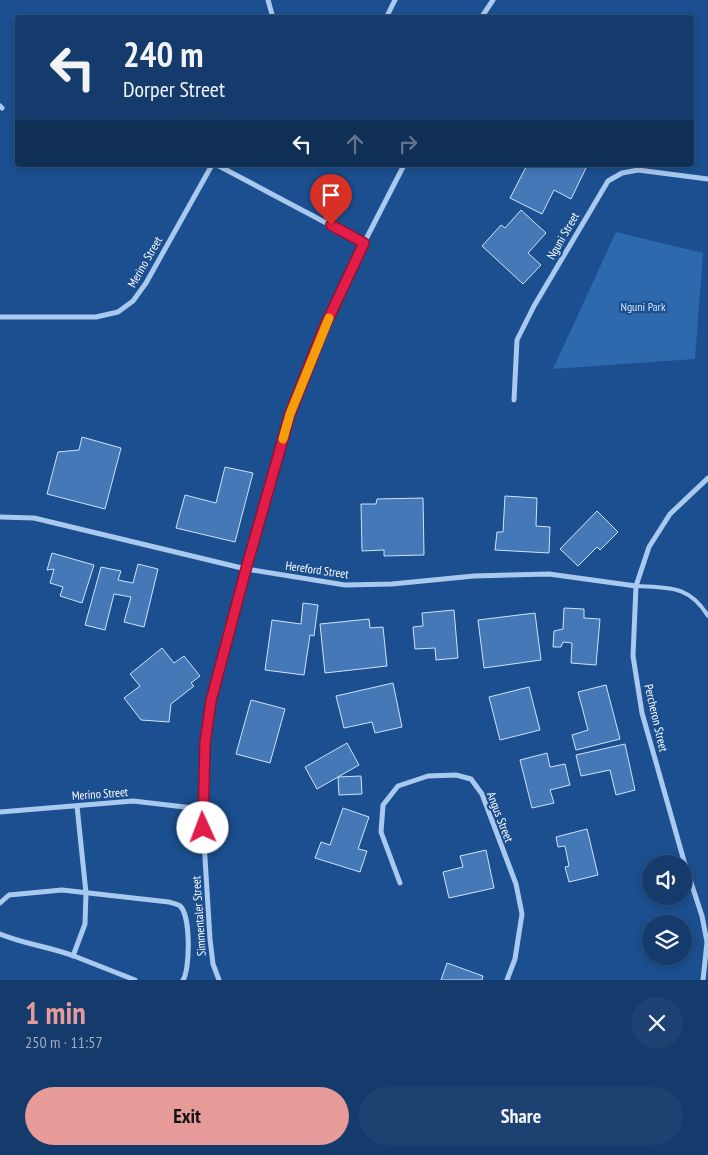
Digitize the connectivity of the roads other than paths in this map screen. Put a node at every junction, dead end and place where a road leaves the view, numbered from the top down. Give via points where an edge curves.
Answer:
1 (268, 0) edge
2 (395, 0) edge
3 (493, 0) edge
4 (272, 15) edge
5 (388, 15) edge
6 (483, 15) edge
7 (211, 167) edge
8 (221, 167) edge
9 (403, 167) edge
10 (708, 179) edge
11 (364, 243) junction
12 (0, 317) edge
13 (514, 400) dead end
14 (708, 478) edge
15 (0, 517) edge
16 (246, 569) junction
17 (636, 586) junction
18 (708, 616) edge
19 (78, 806) junction
20 (202, 809) junction
21 (0, 812) edge
22 (400, 883) dead end
23 (86, 892) junction
24 (0, 903) edge
25 (0, 934) edge
26 (73, 956) junction
27 (135, 980) edge
28 (183, 980) edge
29 (219, 980) edge
30 (506, 980) edge
31 (703, 980) edge

1 - 4 street
2 - 5 street
3 - 6 street
7 - 12 street, Merino Street via 146,282 133,301 118,312 96,318
8 - 11 street
9 - 11 street, Simmentaler Street
10 - 13 street, Nguni Street via 638,170 622,173 608,181 517,340
11 - 16 street, Simmentaler Street via 324,328 290,414
14 - 17 street, Percheron Street via 670,514 649,547
15 - 16 street, Hereford Street via 34,518
16 - 17 street, Hereford Street via 345,585 549,574
16 - 20 street, Simmentaler Street via 211,701
17 - 18 lane via 674,588 686,592 696,599
17 - 31 street, Percheron Street via 633,656 640,703 702,916 706,942
19 - 20 street, Merino Street via 133,802
19 - 21 street, Merino Street
19 - 23 street
20 - 29 street, Simmentaler Street via 210,939
22 - 30 street, Angus Street via 381,832 383,805 398,786 428,776 456,775 471,779 482,794 516,884 522,914 516,960
23 - 24 street via 62,890 9,895
23 - 26 street via 85,924
23 - 28 street via 180,906 185,912 188,929 187,974
25 - 26 street
26 - 27 street

